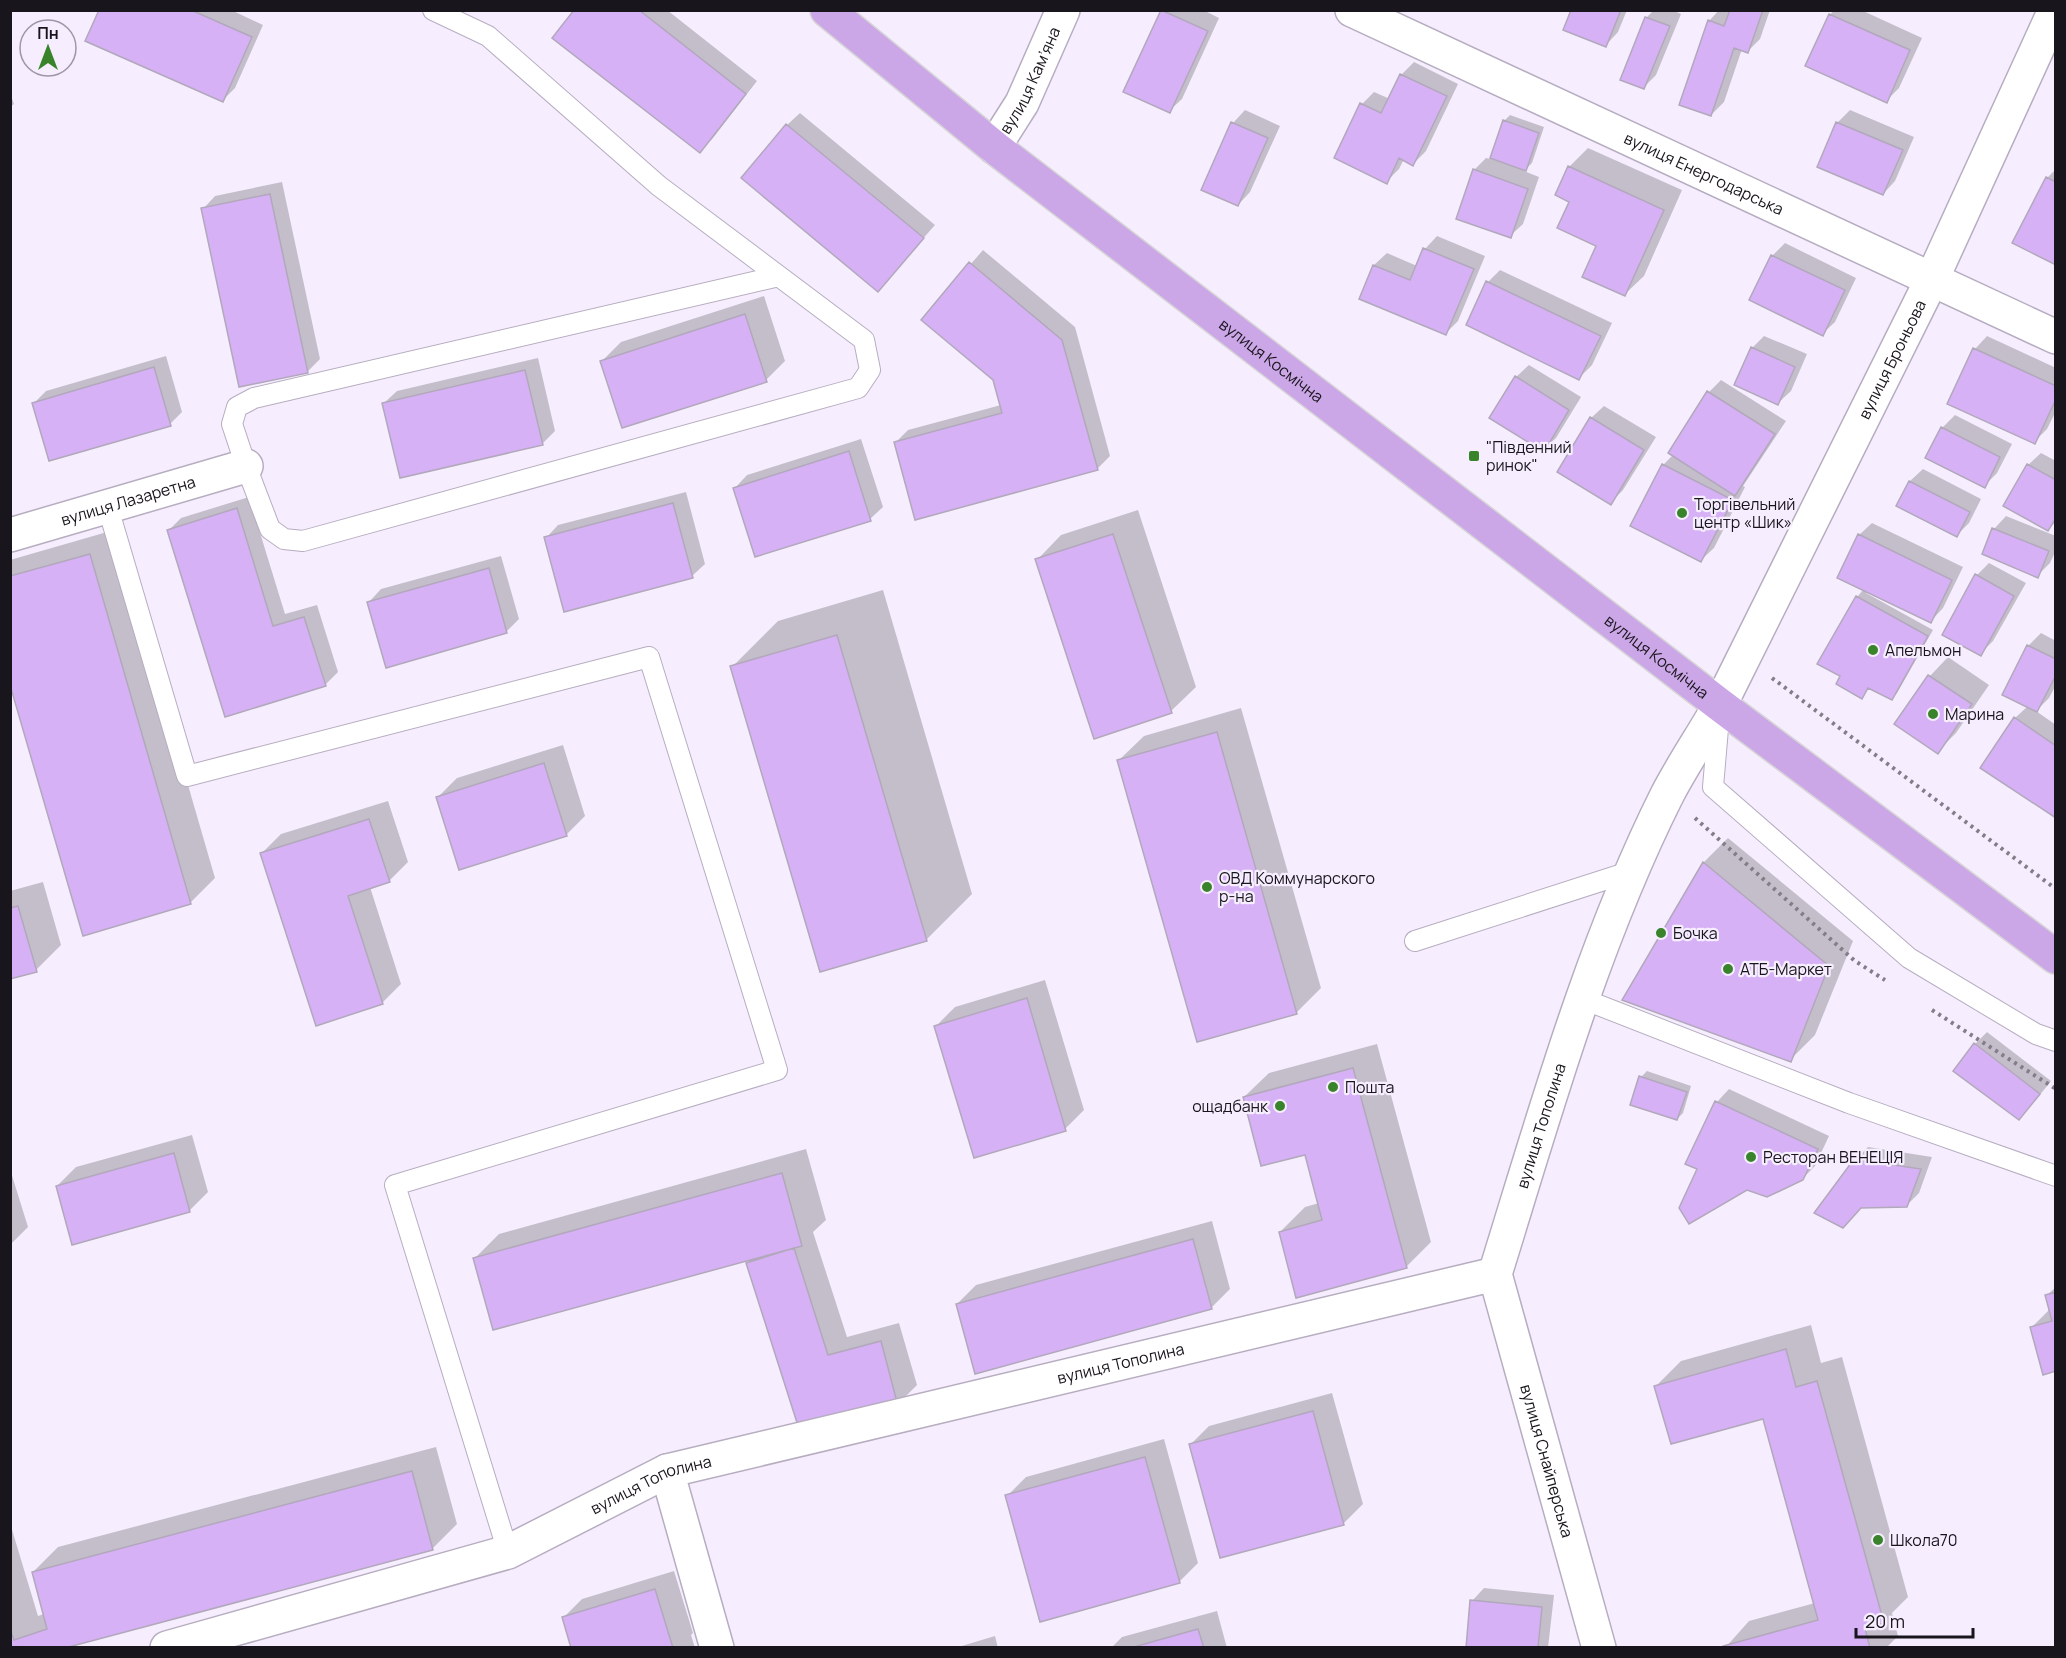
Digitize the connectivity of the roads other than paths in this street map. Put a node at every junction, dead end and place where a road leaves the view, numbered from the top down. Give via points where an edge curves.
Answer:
1 (433, 10) edge
2 (827, 10) edge
3 (1063, 10) edge
4 (1352, 10) edge
5 (2055, 10) edge
6 (994, 147) junction
7 (779, 276) junction
8 (1932, 279) junction
9 (2055, 337) edge
10 (246, 466) junction
11 (108, 508) junction
12 (10, 535) edge
13 (1720, 705) junction
14 (1632, 871) junction
15 (1415, 941) dead end
16 (2055, 957) edge
17 (1583, 999) junction
18 (2055, 1041) edge
19 (2055, 1176) edge
20 (1495, 1274) junction
21 (668, 1471) junction
22 (508, 1552) junction
23 (167, 1647) edge
24 (717, 1647) edge
25 (1599, 1647) edge

1 - 7 lane via 488,36 659,186
2 - 6 main road, вулиця Космічна
3 - 6 street, вулиця Кам’яна via 1022,104
4 - 8 street, вулиця Енергодарська
5 - 8 street, вулиця Броньова
6 - 13 main road, вулиця Космічна
7 - 10 lane via 254,398 237,407 232,424
7 - 10 lane via 864,340 870,370 858,388 303,541 284,539 270,529
8 - 9 street, вулиця Енергодарська
8 - 13 street, вулиця Броньова
10 - 11 street, вулиця Лазаретна
11 - 12 street, вулиця Лазаретна
11 - 22 lane via 187,776 649,657 777,1070 395,1185
13 - 14 street, вулиця Тополина via 1668,794
13 - 16 main road, вулиця Космічна
13 - 18 lane, вулиця Космічна via 1713,787 1909,958 2036,1034
14 - 15 lane
14 - 17 street, вулиця Тополина
17 - 19 lane via 1849,1103
17 - 20 street, вулиця Тополина
20 - 21 street, вулиця Тополина
20 - 25 street, вулиця Снайперська
21 - 22 street, вулиця Тополина
21 - 24 street
22 - 23 street, вулиця Тополина

